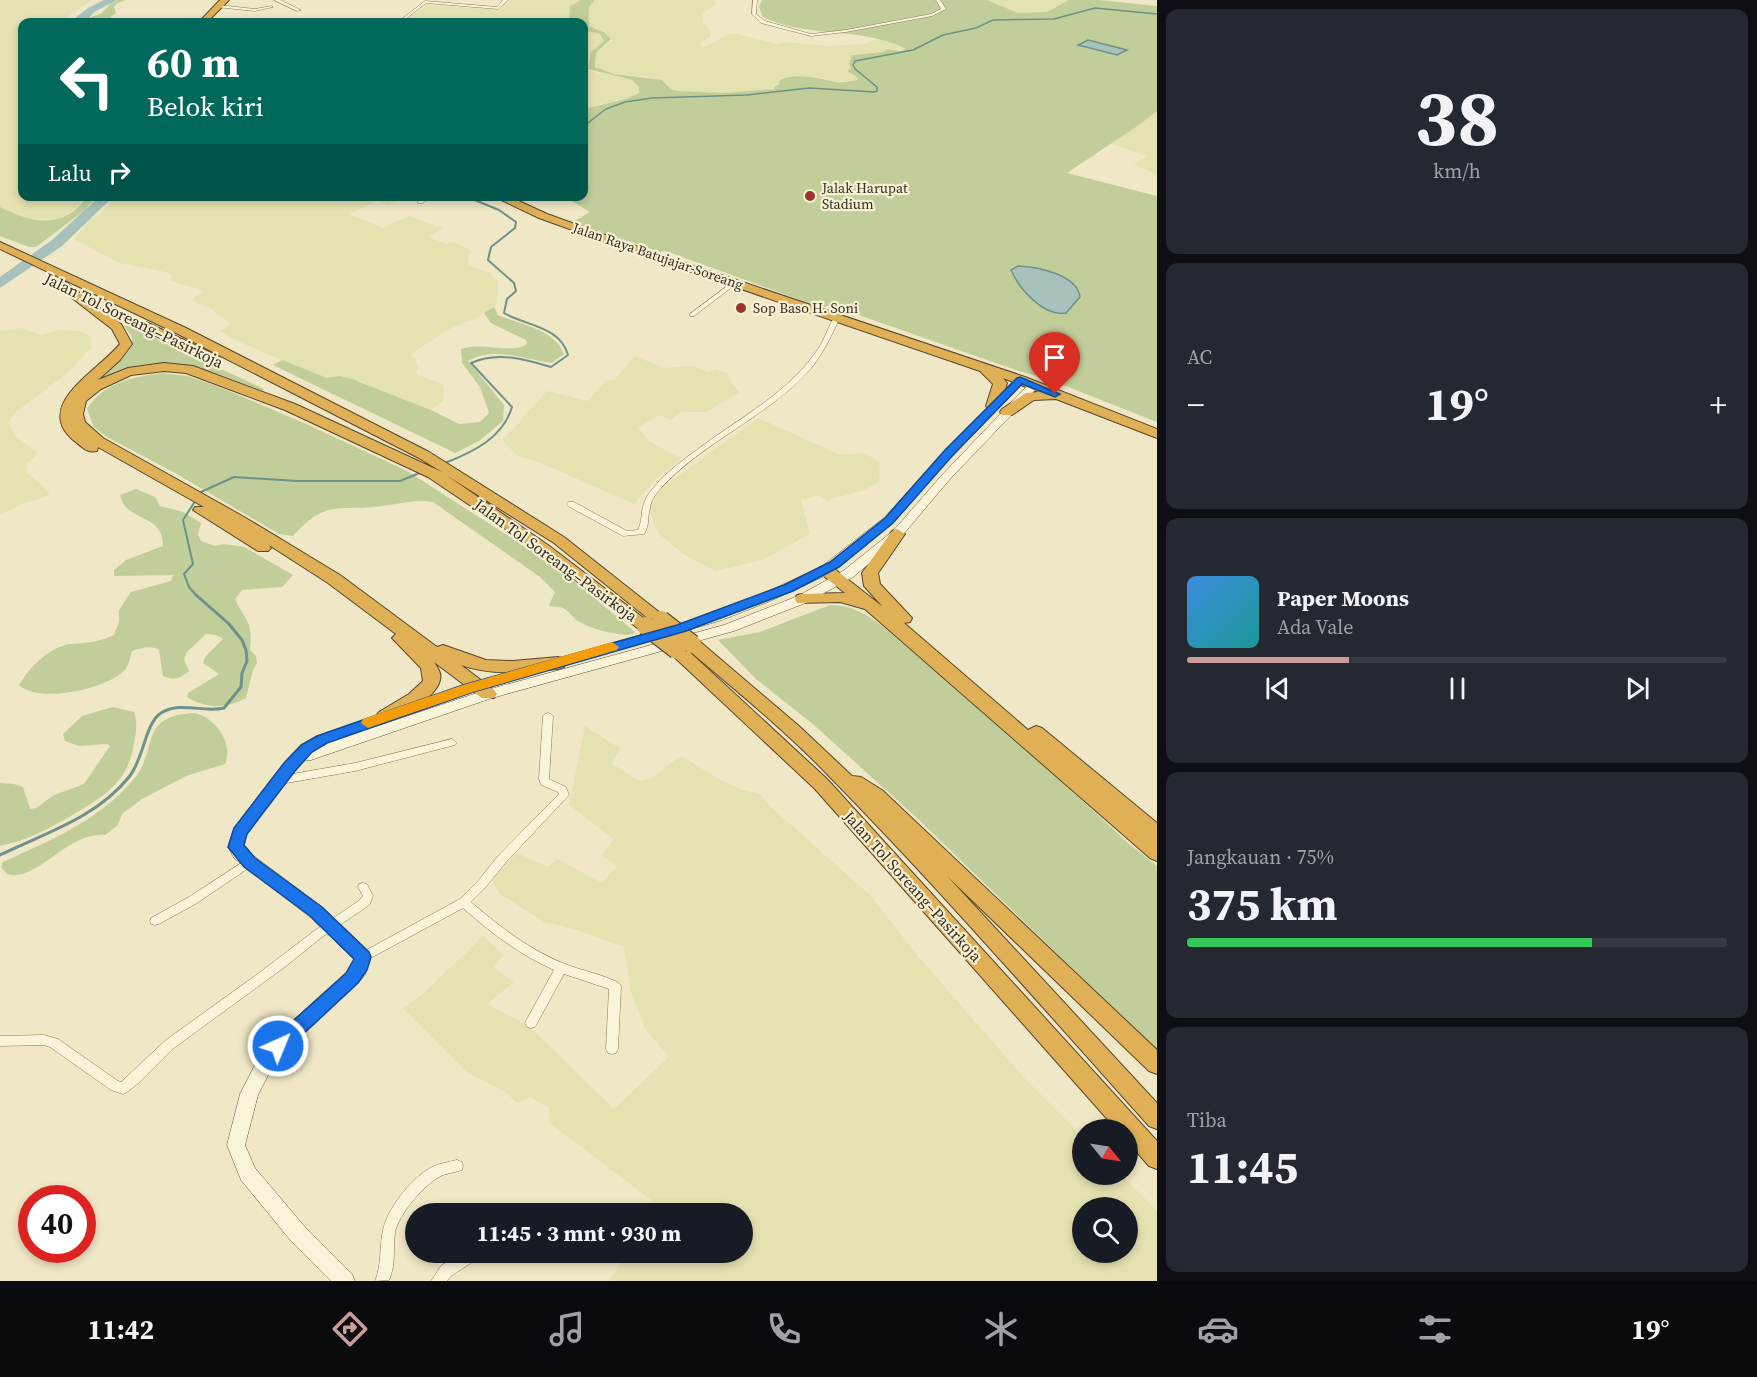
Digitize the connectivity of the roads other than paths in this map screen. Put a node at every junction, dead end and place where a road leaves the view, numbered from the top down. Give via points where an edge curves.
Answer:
1 (280, 0) edge
2 (506, 0) edge
3 (755, 0) edge
4 (938, 0) edge
5 (447, 2) edge
6 (221, 3) edge
7 (271, 7) dead end
8 (299, 10) dead end
9 (207, 18) edge
10 (405, 18) edge
11 (509, 201) edge
12 (1, 249) edge
13 (48, 273) junction
14 (734, 283) junction
15 (60, 284) junction
16 (692, 315) dead end
17 (837, 317) junction
18 (978, 365) junction
19 (1020, 380) junction
20 (1035, 385) junction
21 (1076, 402) junction
22 (993, 406) junction
23 (1007, 412) junction
24 (1157, 434) edge
25 (415, 460) junction
26 (177, 491) junction
27 (571, 504) dead end
28 (214, 512) junction
29 (897, 534) junction
30 (837, 572) junction
31 (803, 599) junction
32 (383, 615) junction
33 (899, 621) junction
34 (398, 637) junction
35 (684, 646) junction
36 (558, 663) junction
37 (478, 692) junction
38 (385, 716) junction
39 (548, 716) dead end
40 (452, 743) dead end
41 (295, 760) junction
42 (834, 769) junction
43 (281, 780) junction
44 (1157, 834) edge
45 (1157, 853) edge
46 (249, 862) junction
47 (363, 887) dead end
48 (464, 902) junction
49 (155, 921) dead end
50 (330, 924) junction
51 (363, 957) junction
52 (561, 968) junction
53 (531, 1023) dead end
54 (0, 1041) edge
55 (612, 1049) dead end
56 (1157, 1064) edge
57 (1157, 1119) edge
58 (1157, 1158) edge
59 (457, 1166) dead end
60 (458, 1263) edge
61 (345, 1281) edge
62 (382, 1281) edge
63 (438, 1281) edge

1 - 8 street
2 - 5 street via 497,8
3 - 4 street via 754,14 759,20 817,35 932,15 944,9
5 - 10 street via 425,2
6 - 7 street via 254,10
6 - 9 highway
11 - 14 highway, Jalan Raya Batujajar-Soreang via 549,219
12 - 13 highway, Jalan Tol Soreang–Pasirkoja
13 - 15 highway, Jalan Tol Soreang–Pasirkoja
13 - 25 highway, Jalan Tol Soreang–Pasirkoja via 182,331
14 - 16 street
14 - 17 highway, Jalan Raya Batujajar-Soreang
15 - 25 highway, Jalan Tol Soreang–Pasirkoja
15 - 26 highway via 117,327 126,344 119,356 67,404 63,419 66,428 81,441
17 - 18 highway, Jalan Raya Batujajar-Soreang
17 - 27 street via 821,348 784,392 664,481 647,503 646,524 641,532 626,534
18 - 19 highway, Jalan Raya Batujajar-Soreang
18 - 22 highway via 1000,383
19 - 20 highway, Jalan Raya Batujajar-Soreang
19 - 22 street
20 - 21 highway, Jalan Raya Batujajar-Soreang
20 - 23 street
21 - 23 highway via 1037,395
21 - 24 highway, Jalan Raya Batujajar-Soreang
22 - 30 street
23 - 29 street
25 - 26 highway via 188,369 164,367 128,372 102,382 80,399 76,414 86,432
25 - 35 highway, Jalan Tol Soreang–Pasirkoja, bridge via 446,477
26 - 28 highway
28 - 32 highway via 334,579
28 - 34 highway
29 - 30 street
29 - 33 highway via 871,568 870,577 872,586
30 - 31 street
30 - 33 highway
30 - 36 street via 714,618
31 - 33 highway via 849,598
31 - 37 street via 695,638
32 - 36 highway via 448,654 481,666 510,668
32 - 37 highway
33 - 44 highway
33 - 45 highway
34 - 37 highway
34 - 38 highway via 429,668 432,682 422,695
35 - 42 highway, Jalan Tol Soreang–Pasirkoja via 794,731
35 - 58 highway, Jalan Tol Soreang–Pasirkoja via 821,784
36 - 37 street
37 - 38 street
37 - 41 street
38 - 41 street via 322,740 306,748
39 - 48 street via 544,779 564,795
40 - 43 street
41 - 43 street
42 - 56 highway via 875,795
42 - 57 highway, Jalan Tol Soreang–Pasirkoja
43 - 46 street via 236,840 236,847
46 - 49 street
46 - 50 street
47 - 50 street via 368,896 364,904
48 - 51 street
48 - 52 street via 522,950
50 - 51 street
50 - 54 street via 156,1055 123,1088 54,1043
51 - 61 street via 352,978 268,1057 249,1094 236,1145 248,1174 298,1234
52 - 53 street
52 - 55 street via 615,986
59 - 62 street via 436,1172 416,1188 394,1219
60 - 63 street

